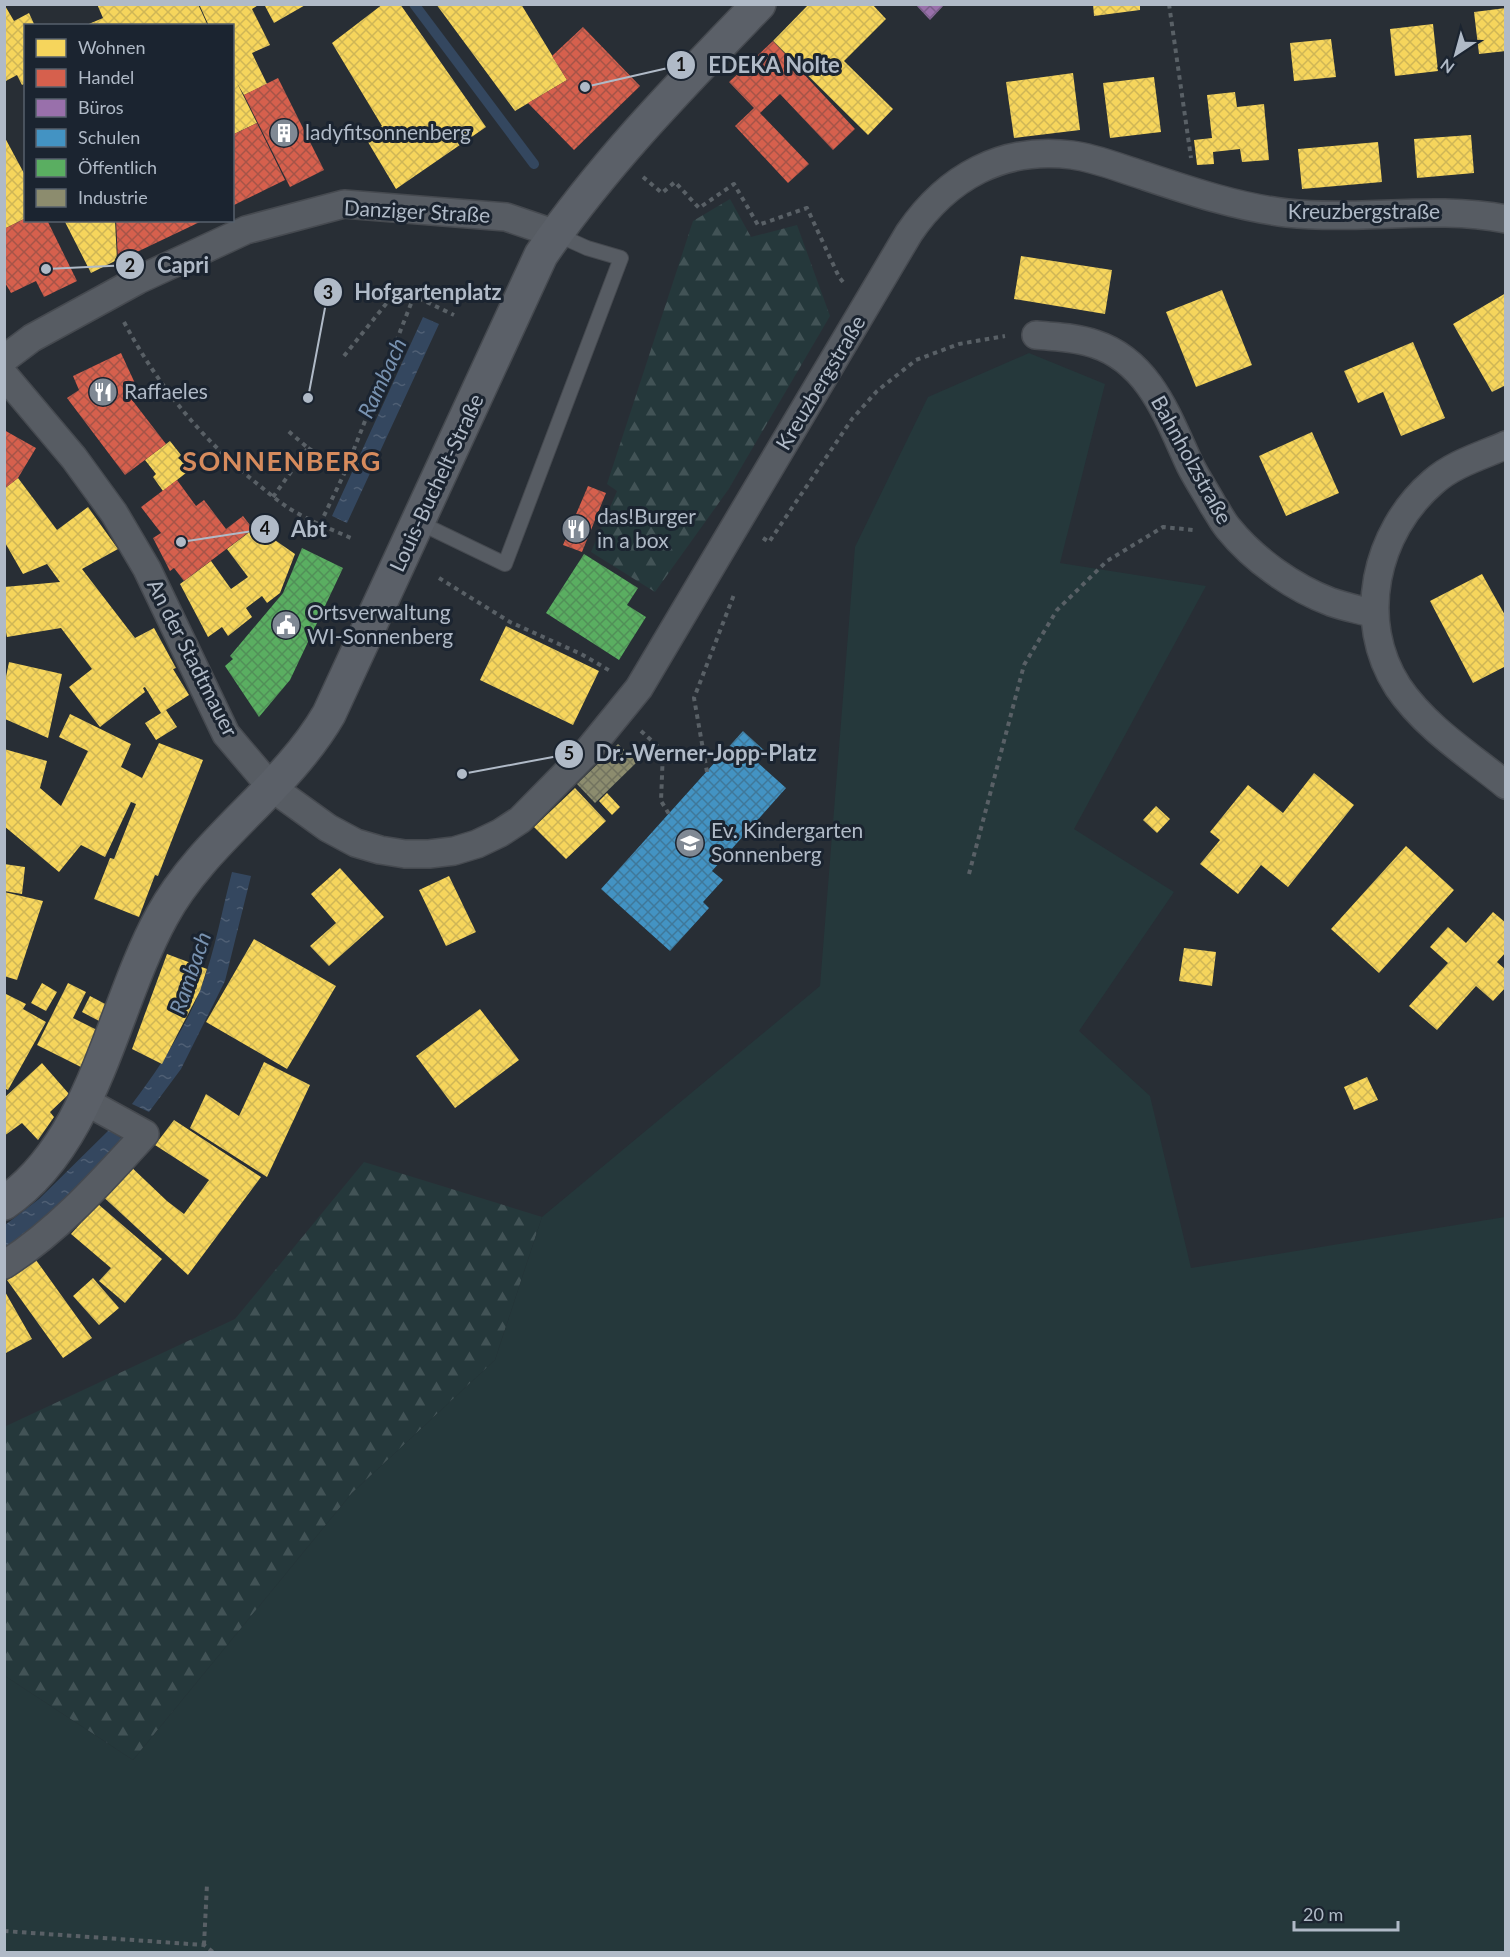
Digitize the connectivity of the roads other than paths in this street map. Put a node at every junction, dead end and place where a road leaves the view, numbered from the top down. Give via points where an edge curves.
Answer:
1 (759, 4) edge
2 (1506, 219) edge
3 (556, 234) junction
4 (1036, 335) road end
5 (4, 359) edge
6 (4, 375) edge
7 (1506, 445) edge
8 (418, 522) junction
9 (1375, 614) junction
10 (1506, 785) edge
11 (271, 786) junction
12 (85, 1101) junction
13 (4, 1203) edge
14 (4, 1265) edge

1 - 3 main road via 634,136
2 - 11 street, Kreuzbergstraße via 1448,212 1318,216 1250,207 1073,155 1022,155 974,171 937,197 922,214 639,688 586,753 520,820 477,844 454,851 405,854 356,843 328,828
3 - 5 street, Danziger Straße via 506,217 344,204 246,230 138,280 32,338
3 - 8 main road, Louis-Buchelt-Straße via 541,255
3 - 8 lane via 621,258 505,564
4 - 9 street, Bahnholzstraße via 1095,344 1142,374 1227,527 1251,552 1285,579 1330,602
6 - 11 street, An der Stadtmauer via 74,458 114,513 147,569 226,734
7 - 9 street via 1435,480 1400,518 1380,564
8 - 11 main road, Louis-Buchelt-Straße via 329,714 310,743
9 - 10 street via 1386,664 1413,706
11 - 12 main road via 194,869 162,915
12 - 13 main road via 49,1161
12 - 14 street via 145,1134 52,1229

